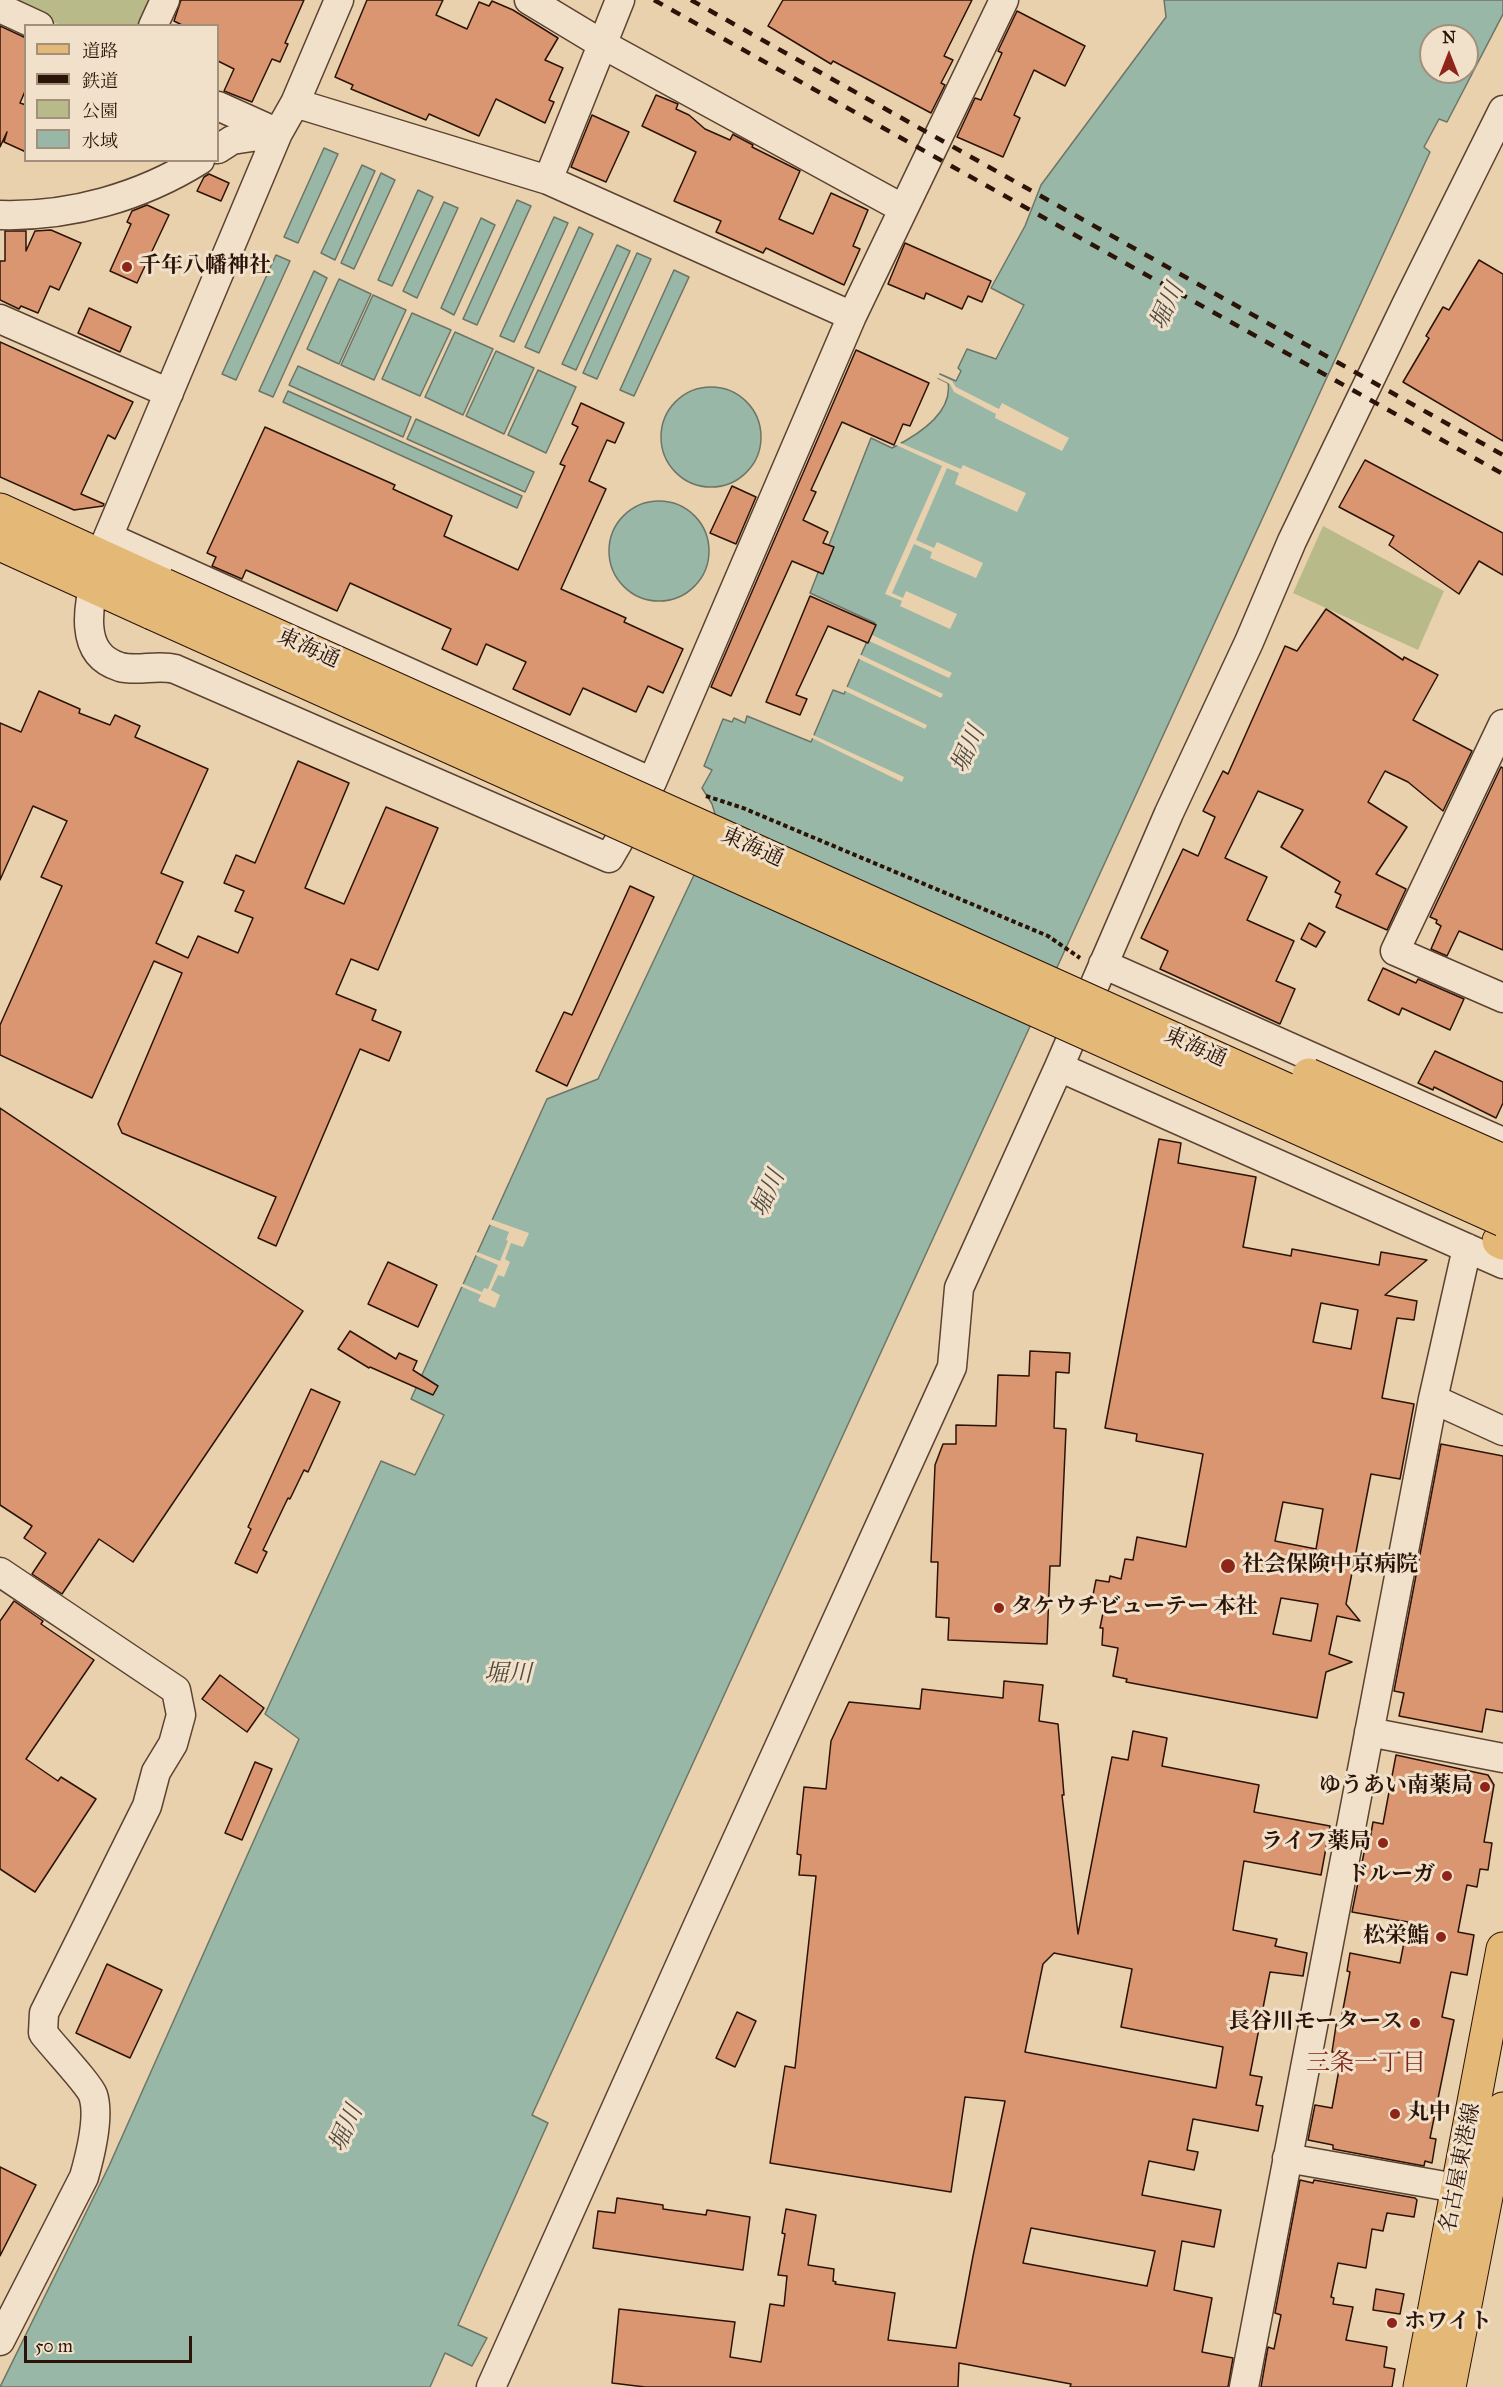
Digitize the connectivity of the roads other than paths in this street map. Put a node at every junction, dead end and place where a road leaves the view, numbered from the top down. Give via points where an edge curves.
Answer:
1 (165, 0) edge
2 (339, 0) edge
3 (529, 0) edge
4 (620, 0) edge
5 (1004, 0) edge
6 (0, 8) edge
7 (35, 24) edge
8 (154, 24) edge
9 (602, 44) junction
10 (295, 103) junction
11 (219, 106) edge
12 (1503, 110) edge
13 (278, 133) junction
14 (219, 148) edge
15 (196, 162) edge
16 (548, 180) junction
17 (902, 208) junction
18 (0, 214) edge
19 (852, 316) junction
20 (0, 319) edge
21 (169, 393) junction
22 (0, 510) edge
23 (0, 544) edge
24 (101, 560) junction
25 (1503, 724) edge
26 (652, 782) junction
27 (708, 846) junction
28 (1103, 964) junction
29 (1503, 998) edge
30 (1059, 1067) junction
31 (1502, 1144) edge
32 (1503, 1187) edge
33 (1502, 1242) edge
34 (1467, 1248) junction
35 (1433, 1399) junction
36 (1503, 1431) edge
37 (0, 1572) edge
38 (1369, 1732) junction
39 (1503, 1758) edge
40 (1503, 1949) edge
41 (1503, 2109) edge
42 (1287, 2158) junction
43 (1482, 2193) edge
44 (0, 2341) edge
45 (491, 2387) edge
46 (1244, 2387) edge
47 (1420, 2387) edge
48 (1449, 2387) edge

1 - 8 street
2 - 10 street
3 - 9 street
4 - 9 street
5 - 17 street
6 - 7 street
9 - 16 street
9 - 17 street
10 - 13 street
10 - 16 street
11 - 13 street
12 - 28 street via 1292,541
13 - 14 street via 232,140
13 - 21 street
15 - 18 street via 139,192 96,204 49,213
16 - 19 street
17 - 19 street
19 - 26 street
20 - 21 street
21 - 24 street
22 - 24 main road, 東海通
23 - 24 main road, 東海通
24 - 26 street
24 - 26 street via 88,629 93,644 119,667 175,669 609,858
24 - 27 main road, 東海通, bridge via 158,599
25 - 29 street via 1395,951
27 - 31 main road, bridge via 762,831
27 - 32 main road, 東海通, bridge
27 - 33 main road, 東海通, bridge
28 - 30 street
28 - 31 street
30 - 34 street
30 - 45 street via 959,1288 952,1367
33 - 34 street
34 - 35 street
35 - 36 street
35 - 38 street
37 - 44 street via 176,1690 182,1715 173,1744 156,1772 147,1806 44,2013 43,2033 93,2094 92,2150 84,2177
38 - 39 street
38 - 42 street
40 - 43 main road, 名古屋東港線
41 - 43 main road, 名古屋東港線
42 - 43 street
42 - 46 street
43 - 47 main road, 名古屋東港線
43 - 48 main road, 名古屋東港線

